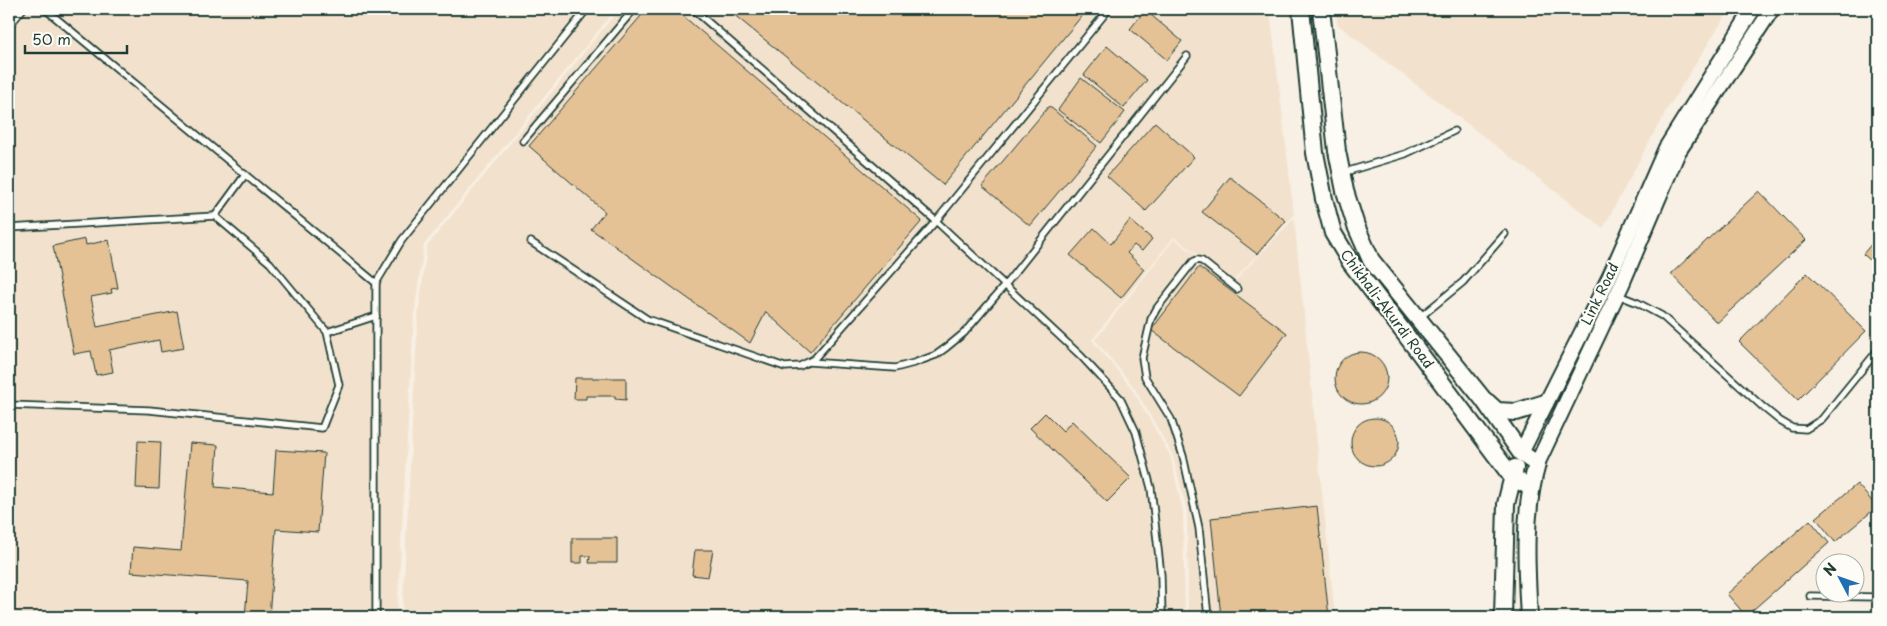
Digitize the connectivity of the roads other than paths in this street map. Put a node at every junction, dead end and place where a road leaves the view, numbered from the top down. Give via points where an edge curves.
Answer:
1 (23, 9) edge
2 (45, 9) edge
3 (587, 9) edge
4 (634, 9) edge
5 (693, 9) edge
6 (1109, 9) edge
7 (1301, 9) edge
8 (1321, 9) edge
9 (1753, 9) edge
10 (1772, 9) edge
11 (9, 26) edge
12 (1187, 56) dead end
13 (1454, 131) dead end
14 (524, 141) dead end
15 (1342, 173) junction
16 (245, 175) junction
17 (215, 216) junction
18 (936, 221) junction
19 (9, 228) edge
20 (1504, 234) dead end
21 (531, 242) dead end
22 (376, 283) junction
23 (1005, 285) junction
24 (1615, 286) junction
25 (1237, 289) dead end
26 (376, 316) junction
27 (1418, 319) junction
28 (327, 332) junction
29 (1878, 350) edge
30 (808, 362) junction
31 (1483, 399) junction
32 (1545, 403) junction
33 (9, 405) edge
34 (1521, 453) junction
35 (1537, 464) junction
36 (1512, 477) junction
37 (1530, 487) junction
38 (1810, 596) dead end
39 (1878, 597) edge
40 (1162, 616) edge
41 (376, 617) edge
42 (1111, 617) edge
43 (1208, 617) edge
44 (1504, 617) edge
45 (1529, 617) edge

1 - 11 lane
2 - 16 lane
3 - 22 lane via 402,240
4 - 14 lane
5 - 18 lane
6 - 18 lane
7 - 36 main road, Chikhali-Akurdi Road via 1315,153 1333,233 1351,263
8 - 15 main road, Chikhali-Akurdi Road
9 - 24 street, Link Road via 1666,148
10 - 24 street, Link Road via 1678,152
12 - 23 lane
13 - 15 lane via 1404,154
15 - 27 main road, Chikhali-Akurdi Road via 1356,226 1371,260
16 - 17 lane
16 - 22 lane
17 - 19 lane
17 - 28 lane via 270,263
18 - 23 lane
18 - 30 lane
20 - 27 lane via 1463,282
21 - 30 lane via 648,319 785,367
22 - 26 lane
23 - 30 lane via 964,333 936,355 894,368
23 - 40 lane via 1081,356 1120,398 1136,432 1151,488 1161,575
24 - 29 lane via 1662,316 1764,408 1792,428 1806,429 1822,419
24 - 32 street, Link Road
24 - 35 street, Link Road
25 - 43 lane via 1202,262 1192,262 1151,319 1142,358 1145,377 1171,419 1184,456 1199,528
26 - 28 lane
26 - 41 lane
27 - 31 main road, Chikhali-Akurdi Road
28 - 33 lane via 339,385 322,428 149,410
31 - 32 main road via 1497,410 1516,412
31 - 34 main road, Chikhali-Akurdi Road
32 - 34 street, Link Road
34 - 35 main road, Chikhali-Akurdi Road
34 - 36 main road, Link Road
35 - 37 main road, Link Road
36 - 37 main road, Chikhali-Akurdi Road
36 - 44 main road, Link Road via 1506,504
37 - 45 main road, Link Road via 1526,558
38 - 39 lane
40 - 42 lane

